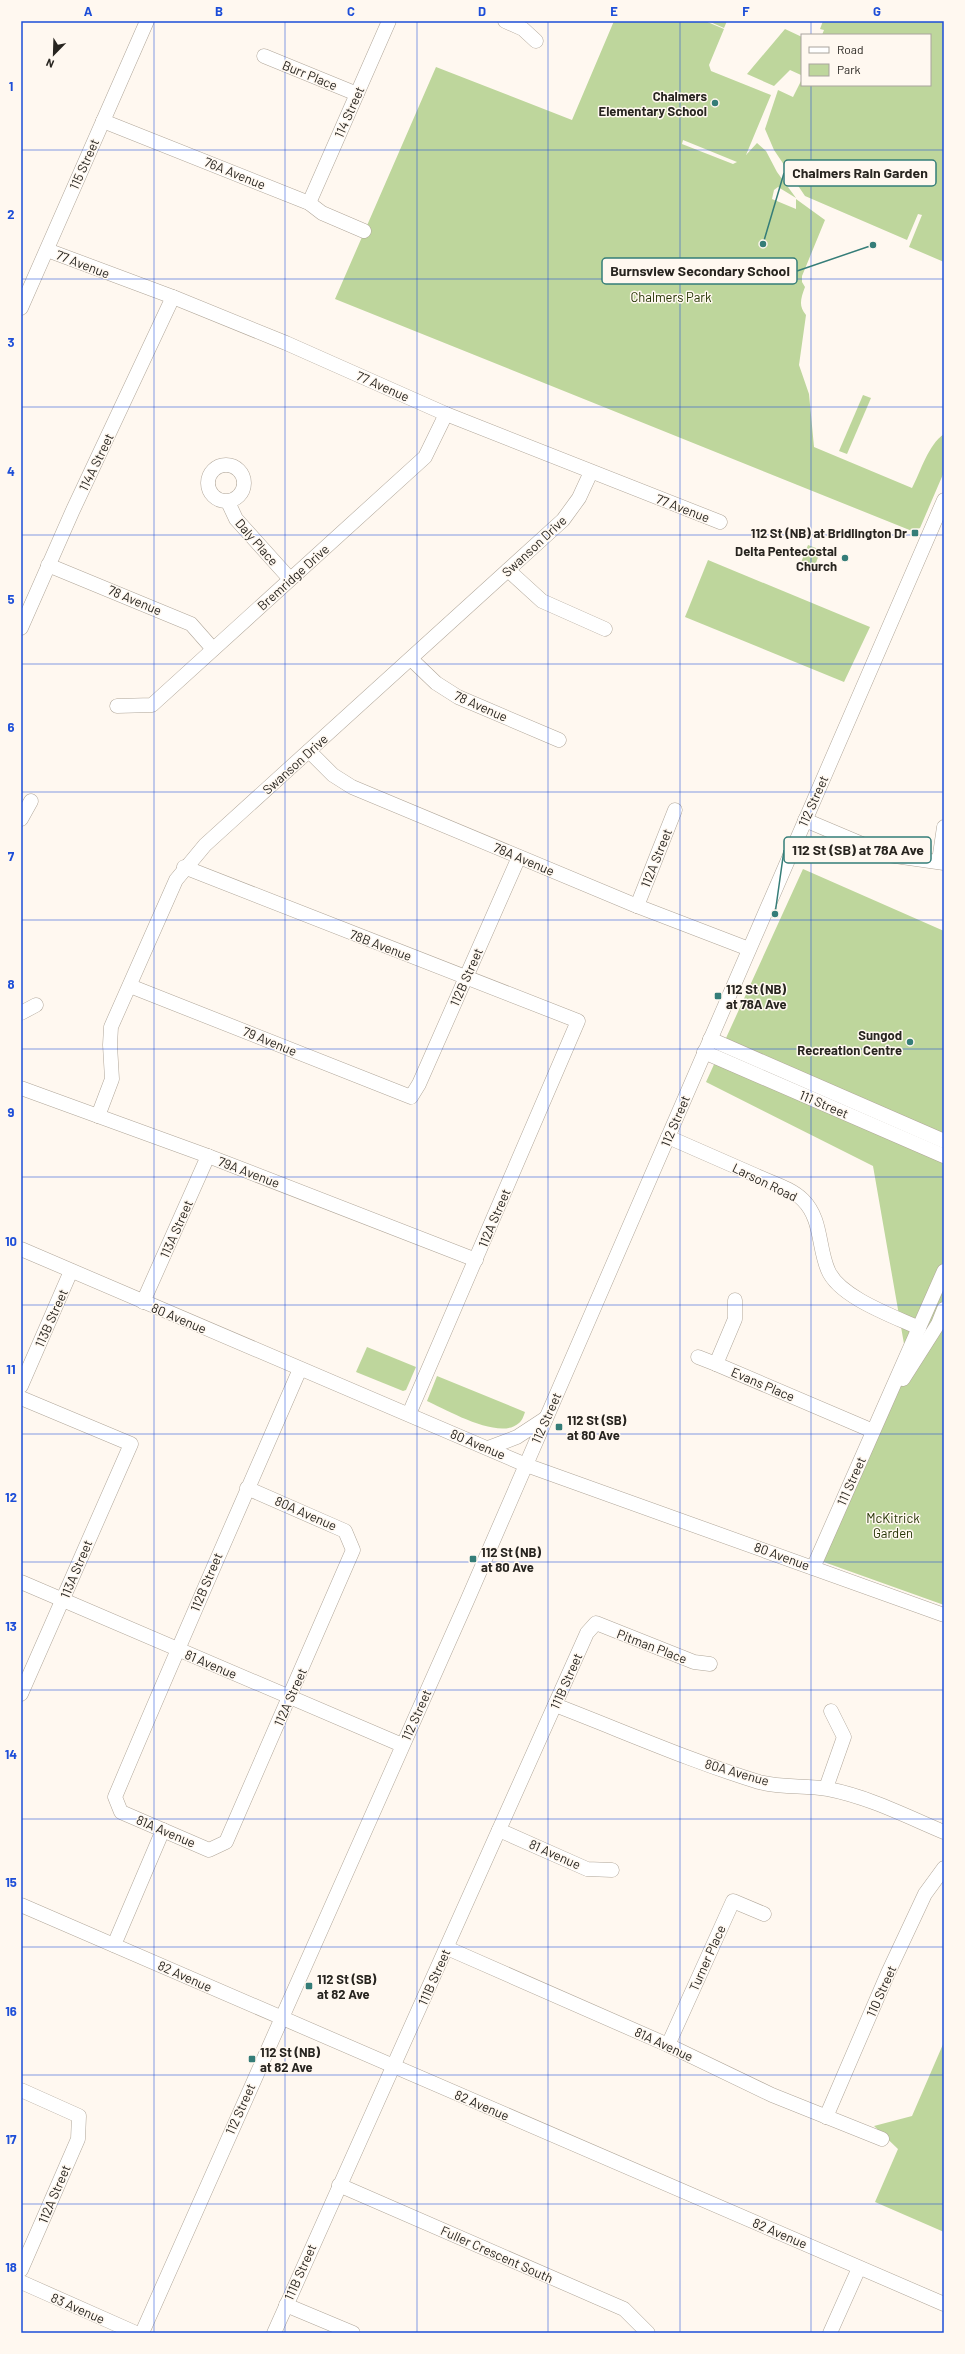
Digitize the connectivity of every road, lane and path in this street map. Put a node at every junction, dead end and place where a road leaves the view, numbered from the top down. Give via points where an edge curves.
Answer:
1 (147, 21) edge
2 (389, 21) edge
3 (505, 21) edge
4 (536, 41) dead end
5 (264, 56) dead end
6 (357, 94) junction
7 (103, 121) junction
8 (309, 203) junction
9 (364, 231) dead end
10 (47, 250) junction
11 (173, 297) junction
12 (21, 308) edge
13 (446, 414) junction
14 (591, 472) junction
15 (228, 502) dead end
16 (942, 509) edge
17 (720, 522) dead end
18 (48, 565) junction
19 (508, 570) junction
20 (290, 579) junction
21 (21, 628) edge
22 (605, 629) dead end
23 (213, 649) junction
24 (411, 658) junction
25 (117, 706) dead end
26 (559, 740) dead end
27 (309, 751) junction
28 (31, 801) dead end
29 (675, 810) dead end
30 (21, 819) edge
31 (805, 820) junction
32 (944, 827) edge
33 (519, 857) junction
34 (942, 862) edge
35 (184, 867) junction
36 (637, 906) junction
37 (749, 949) junction
38 (465, 978) junction
39 (130, 986) junction
40 (36, 1005) dead end
41 (21, 1013) edge
42 (578, 1021) joint
43 (710, 1039) junction
44 (704, 1052) junction
45 (21, 1088) edge
46 (411, 1097) joint
47 (98, 1116) junction
48 (668, 1138) junction
49 (944, 1141) edge
50 (208, 1156) junction
51 (944, 1156) edge
52 (21, 1249) edge
53 (476, 1260) junction
54 (71, 1271) junction
55 (944, 1271) edge
56 (735, 1300) dead end
57 (143, 1302) junction
58 (944, 1309) edge
59 (919, 1328) junction
60 (698, 1357) dead end
61 (716, 1364) junction
62 (300, 1369) junction
63 (21, 1386) edge
64 (890, 1395) junction
65 (21, 1398) edge
66 (409, 1414) junction
67 (546, 1418) junction
68 (873, 1431) junction
69 (488, 1448) junction
70 (526, 1464) junction
71 (247, 1488) junction
72 (353, 1550) joint
73 (814, 1568) junction
74 (21, 1582) edge
75 (63, 1600) junction
76 (944, 1615) edge
77 (596, 1624) joint
78 (177, 1650) junction
79 (710, 1664) dead end
80 (21, 1694) edge
81 (291, 1697) junction
82 (555, 1705) junction
83 (831, 1711) dead end
84 (402, 1745) junction
85 (826, 1788) junction
86 (115, 1797) joint
87 (164, 1830) junction
88 (499, 1830) junction
89 (944, 1832) edge
90 (226, 1842) joint
91 (944, 1868) edge
92 (612, 1870) dead end
93 (21, 1906) edge
94 (764, 1914) dead end
95 (114, 1945) junction
96 (447, 1948) junction
97 (281, 2018) junction
98 (668, 2046) junction
99 (394, 2067) junction
100 (21, 2090) edge
101 (826, 2118) junction
102 (882, 2139) dead end
103 (339, 2185) junction
104 (859, 2268) junction
105 (21, 2270) edge
106 (21, 2282) edge
107 (286, 2304) junction
108 (944, 2304) edge
109 (136, 2333) edge
110 (142, 2333) edge
111 (274, 2333) edge
112 (353, 2333) edge
113 (648, 2333) edge
114 (830, 2333) edge

1 - 7 street, 115 Street
2 - 6 street, 114 Street
3 - 4 street via 523,29
5 - 6 street, Burr Place
6 - 8 street, 114 Street
7 - 8 street, 76A Avenue
7 - 10 street, 115 Street
8 - 9 street, 76A Avenue via 322,213
10 - 11 street, 77 Avenue
10 - 12 street, 115 Street
11 - 13 street, 77 Avenue via 286,343
11 - 18 street, 114A Street
13 - 14 street, 77 Avenue
13 - 20 street, Bremridge Drive via 425,457
14 - 17 street, 77 Avenue
14 - 19 street, Swanson Drive via 579,498 563,520
15 - 20 street, Daly Place via 236,519
16 - 31 street, 112 Street
18 - 21 street, 114A Street
18 - 23 street, 78 Avenue via 191,624
19 - 22 street via 542,601
19 - 24 street, Swanson Drive
20 - 23 street, Bremridge Drive
23 - 25 street, Bremridge Drive via 152,705
24 - 26 street, 78 Avenue via 436,683 458,697
24 - 27 street, Swanson Drive
27 - 33 street, 78A Avenue via 333,775 352,787
27 - 35 street, Swanson Drive
28 - 30 street
29 - 36 street, 112A Street
31 - 34 street via 888,855
31 - 37 street, 112 Street
32 - 34 street
33 - 36 street, 78A Avenue
33 - 38 street, 112B Street
35 - 38 street, 78B Avenue
35 - 39 street, Swanson Drive
36 - 37 street, 78A Avenue
37 - 43 street, 112 Street
38 - 42 street, 78B Avenue
38 - 46 street, 112B Street
39 - 46 street, 79 Avenue
39 - 47 street, Swanson Drive via 111,1027 112,1079
40 - 41 street
42 - 53 street, 112A Street
43 - 44 street, 112 Street
43 - 49 street, 111 Street
44 - 48 street, 112 Street
44 - 51 street, 111 Street
45 - 47 street, 79A Avenue
47 - 50 street, 79A Avenue
48 - 59 street, Larson Road via 798,1196 813,1217 821,1238 827,1270 832,1279 850,1294
48 - 67 street, 112 Street
50 - 53 street, 79A Avenue
50 - 57 street, 113A Street
52 - 54 street, 80 Avenue
53 - 66 street, 112A Street
54 - 57 street, 80 Avenue
54 - 63 street, 113B Street
55 - 59 street, 111 Street
56 - 61 street, Evans Place via 735,1319
57 - 62 street, 80 Avenue
58 - 64 street, 111 Street via 938,1324
59 - 64 street, 111 Street
60 - 61 street
61 - 68 street, Evans Place
62 - 66 street, 80 Avenue
62 - 71 street, 112B Street
64 - 68 street, 111 Street
65 - 75 street, 113A Street via 130,1444
66 - 69 street, 80 Avenue
67 - 69 street via 517,1437
67 - 70 street, 112 Street
68 - 73 street, 111 Street
69 - 70 street, 80 Avenue
70 - 73 street, 80 Avenue
70 - 84 street, 112 Street
71 - 72 street, 80A Avenue via 345,1531
71 - 78 street, 112B Street
72 - 81 street, 112A Street
73 - 76 street, 80 Avenue
74 - 75 street, 81 Avenue
75 - 78 street, 81 Avenue
75 - 80 street, 113A Street
77 - 79 street, Pitman Place via 694,1662
77 - 82 street, 111B Street via 587,1633
78 - 81 street, 81 Avenue
78 - 86 street, 112B Street
81 - 84 street, 81 Avenue
81 - 90 street, 112A Street
82 - 85 street, 80A Avenue via 717,1768 761,1782
82 - 88 street, 111B Street
83 - 85 street via 844,1737
84 - 97 street, 112 Street
85 - 89 street, 80A Avenue via 879,1804
86 - 87 street, 81A Avenue via 121,1812
87 - 90 street, 81A Avenue via 209,1850
87 - 95 street
88 - 92 street, 81 Avenue via 587,1869
88 - 96 street, 111B Street
91 - 101 street, 110 Street via 925,1894
93 - 95 street, 82 Avenue
94 - 98 street, Turner Place via 733,1901
95 - 97 street, 82 Avenue
96 - 98 street, 81A Avenue
96 - 99 street, 111B Street
97 - 99 street, 82 Avenue
97 - 110 street, 112 Street
98 - 101 street, 81A Avenue
99 - 103 street, 111B Street
99 - 104 street, 82 Avenue
100 - 105 street, 112A Street via 79,2116 78,2139
101 - 102 street, 81A Avenue
103 - 107 street, 111B Street
103 - 113 street, Fuller Crescent South via 624,2309
104 - 108 street, 82 Avenue
104 - 114 street
106 - 109 street, 83 Avenue
107 - 111 street, 111B Street
107 - 112 street

